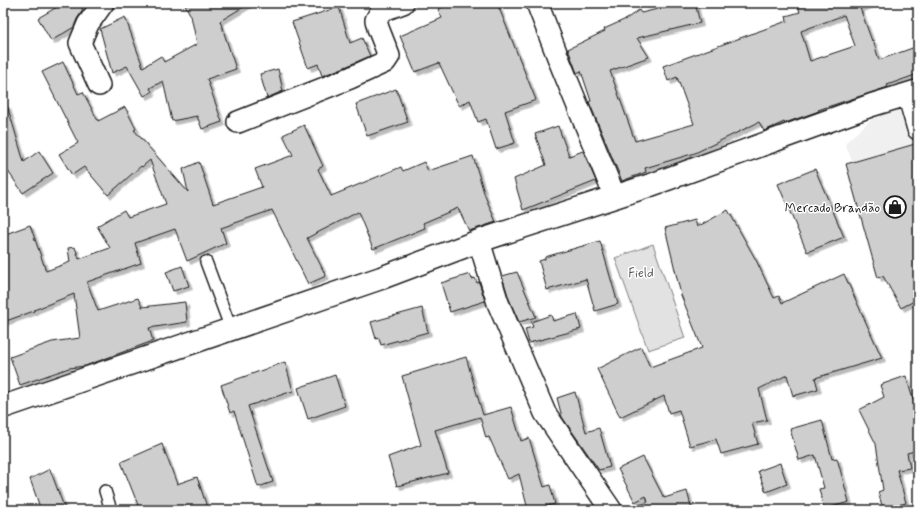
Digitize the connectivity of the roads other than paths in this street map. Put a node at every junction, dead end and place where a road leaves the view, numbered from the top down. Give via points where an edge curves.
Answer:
1 (103, 3) edge
2 (403, 3) edge
3 (537, 3) edge
4 (99, 85) dead end
5 (913, 92) edge
6 (238, 122) dead end
7 (918, 129) edge
8 (615, 197) junction
9 (479, 241) junction
10 (206, 262) dead end
11 (231, 329) junction
12 (3, 407) edge
13 (105, 491) dead end
14 (111, 510) edge
15 (611, 510) edge

1 - 4 street via 88,24 80,43
2 - 6 street via 381,11 376,20 389,56 385,62
3 - 8 street
5 - 7 street
5 - 8 street
8 - 9 street
9 - 11 street via 381,278
9 - 15 street via 498,303 545,412
10 - 11 lane
11 - 12 street
13 - 14 lane

